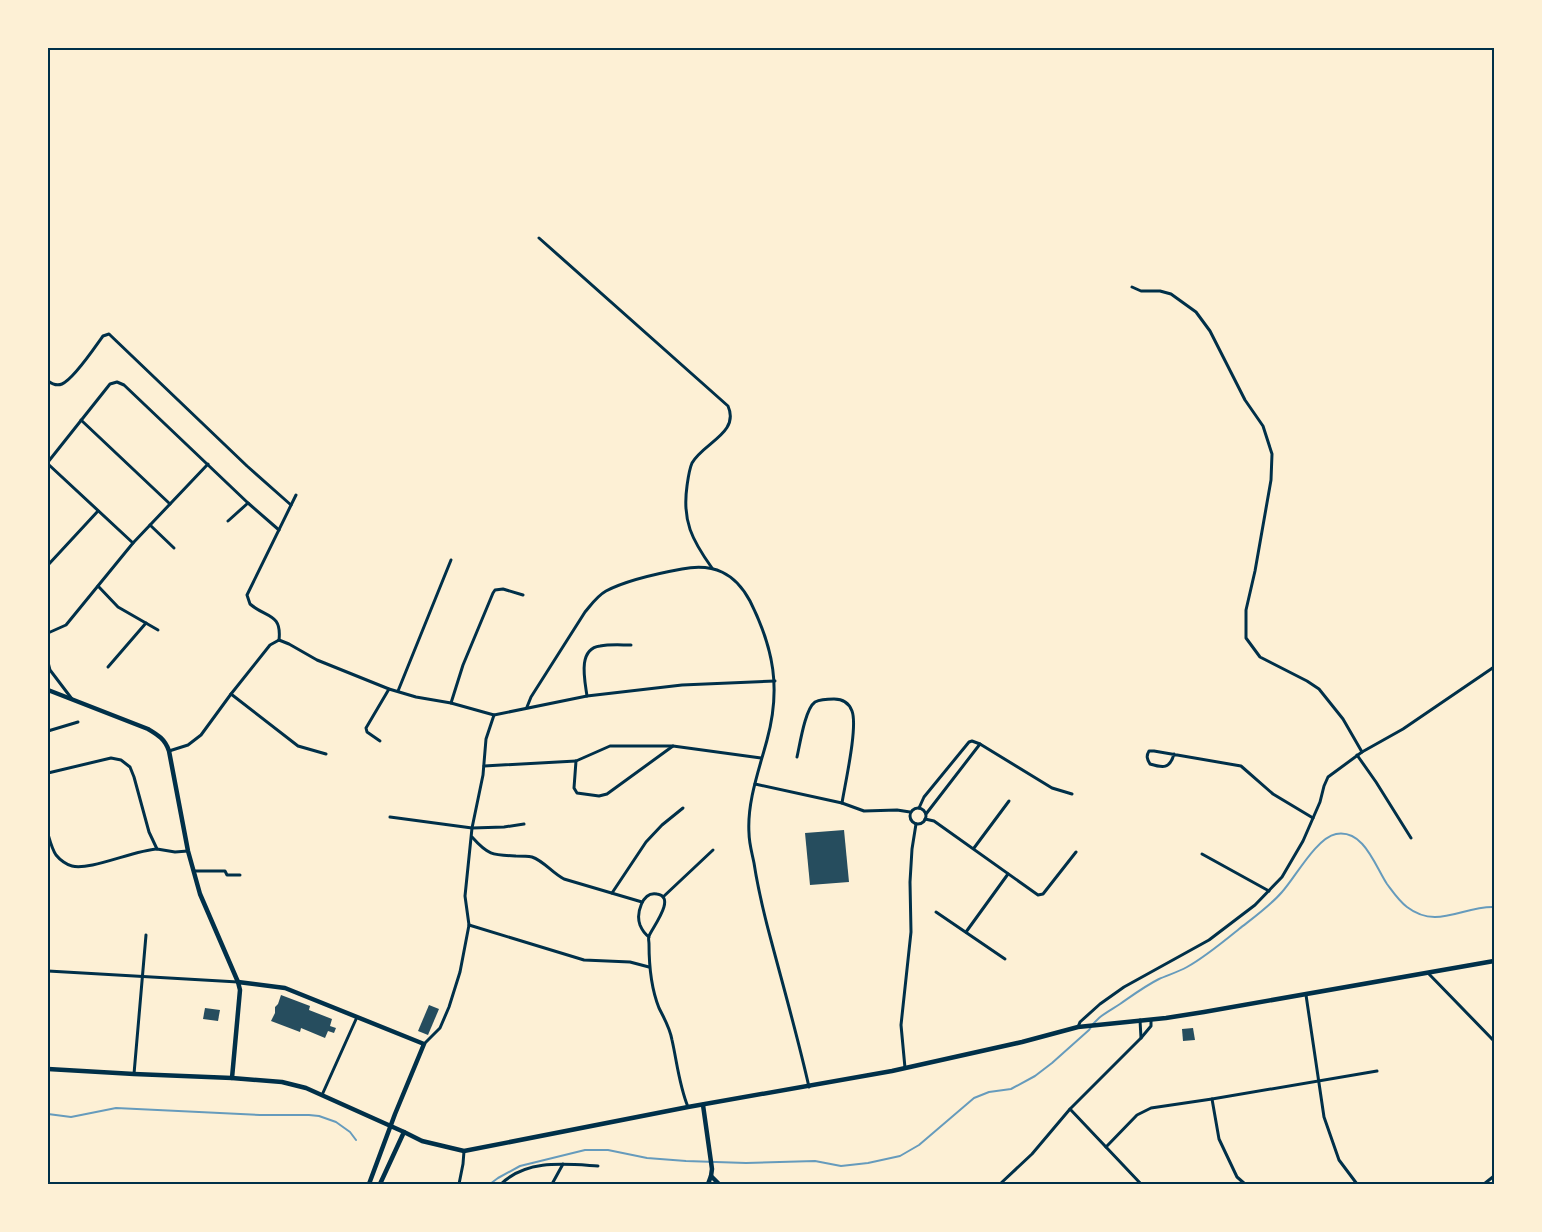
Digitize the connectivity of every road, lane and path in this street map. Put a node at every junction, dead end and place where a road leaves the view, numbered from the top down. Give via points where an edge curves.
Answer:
1 (539, 238) dead end
2 (1132, 287) dead end
3 (48, 382) edge
4 (81, 420) junction
5 (48, 463) edge
6 (208, 464) junction
7 (296, 495) dead end
8 (248, 503) junction
9 (170, 504) junction
10 (291, 505) junction
11 (98, 511) junction
12 (228, 521) dead end
13 (150, 525) junction
14 (279, 530) junction
15 (133, 543) junction
16 (174, 548) dead end
17 (451, 560) dead end
18 (48, 566) edge
19 (712, 568) junction
20 (98, 586) junction
21 (523, 595) dead end
22 (146, 623) junction
23 (158, 630) dead end
24 (48, 633) edge
25 (279, 640) junction
26 (631, 645) dead end
27 (48, 662) edge
28 (108, 667) dead end
29 (1494, 667) edge
30 (775, 681) junction
31 (389, 689) junction
32 (48, 690) edge
33 (398, 691) junction
34 (231, 694) junction
35 (587, 696) junction
36 (73, 700) junction
37 (451, 703) junction
38 (528, 707) junction
39 (494, 715) junction
40 (78, 722) dead end
41 (48, 731) edge
42 (380, 741) dead end
43 (980, 744) junction
44 (673, 746) junction
45 (169, 751) junction
46 (1362, 752) junction
47 (326, 754) dead end
48 (1174, 754) junction
49 (1357, 755) junction
50 (797, 757) dead end
51 (761, 758) junction
52 (576, 761) junction
53 (484, 766) junction
54 (48, 773) edge
55 (755, 784) junction
56 (1072, 794) dead end
57 (1009, 801) dead end
58 (842, 803) junction
59 (683, 808) dead end
60 (919, 808) junction
61 (910, 812) junction
62 (926, 814) junction
63 (390, 817) dead end
64 (1313, 818) junction
65 (925, 819) junction
66 (524, 824) dead end
67 (916, 824) junction
68 (472, 828) junction
69 (48, 834) edge
70 (471, 836) junction
71 (1411, 838) dead end
72 (974, 848) junction
73 (157, 849) junction
74 (713, 850) dead end
75 (188, 851) junction
76 (1076, 852) dead end
77 (1202, 854) dead end
78 (194, 872) junction
79 (1008, 874) junction
80 (240, 875) dead end
81 (1268, 891) junction
82 (612, 893) junction
83 (663, 897) junction
84 (642, 902) junction
85 (936, 912) dead end
86 (469, 925) junction
87 (966, 932) junction
88 (146, 934) dead end
89 (649, 937) junction
90 (1005, 959) dead end
91 (1494, 961) edge
92 (649, 967) junction
93 (48, 971) edge
94 (1428, 973) junction
95 (142, 977) junction
96 (238, 982) junction
97 (1306, 995) junction
98 (358, 1017) junction
99 (1140, 1020) junction
100 (1151, 1020) junction
101 (1078, 1027) junction
102 (1141, 1038) junction
103 (1494, 1040) edge
104 (424, 1044) junction
105 (48, 1068) edge
106 (905, 1068) junction
107 (1377, 1071) dead end
108 (134, 1074) junction
109 (232, 1078) junction
110 (1320, 1081) junction
111 (809, 1087) junction
112 (322, 1095) junction
113 (1212, 1099) junction
114 (703, 1105) junction
115 (688, 1107) junction
116 (1070, 1109) junction
117 (392, 1126) junction
118 (404, 1132) junction
119 (1106, 1147) junction
120 (464, 1151) junction
121 (563, 1164) junction
122 (598, 1166) dead end
123 (712, 1176) junction
124 (1494, 1176) edge
125 (369, 1184) edge
126 (380, 1184) edge
127 (459, 1184) edge
128 (501, 1184) edge
129 (552, 1184) edge
130 (708, 1184) edge
131 (719, 1184) edge
132 (1000, 1184) edge
133 (1141, 1184) edge
134 (1245, 1184) edge
135 (1358, 1184) edge
136 (1484, 1184) edge

1 - 19 street via 728,406 731,420 692,464 685,504 689,528
2 - 46 street via 1171,294 1196,312 1263,426 1272,454 1271,480 1246,610 1246,638 1260,657 1319,689 1343,718
3 - 10 street via 57,385 70,379 103,336 109,334
4 - 5 street
4 - 6 street via 110,384 117,382
4 - 9 street
5 - 11 street
6 - 8 street
6 - 9 street
7 - 10 street
8 - 12 street
8 - 14 street
9 - 13 street
10 - 14 street
11 - 15 street
11 - 18 street
13 - 15 street
13 - 16 street
14 - 25 street via 247,594 250,604 279,625
15 - 20 street
17 - 33 street
19 - 30 street via 728,574 745,592 759,618 770,651
19 - 38 street via 682,569 629,582 605,592 585,612 531,697
20 - 22 street via 118,607
20 - 24 street via 66,625
21 - 37 street via 503,589 493,593
22 - 23 street
22 - 28 street
25 - 31 street via 317,660
25 - 34 street via 270,645
26 - 35 street via 591,648 584,663
27 - 36 street via 50,670
29 - 46 street via 1403,729
30 - 35 street via 682,685
30 - 51 street via 774,707
31 - 33 street
31 - 42 street via 366,728
32 - 36 street
33 - 37 street
34 - 45 street via 194,742
34 - 47 street via 298,746
35 - 38 street
36 - 45 street via 148,729 166,742
37 - 39 street
38 - 39 street
39 - 53 street via 486,739
40 - 41 street
43 - 56 street via 1052,788
43 - 60 street via 969,742 924,796
43 - 62 street
44 - 51 street
44 - 52 street via 610,746
44 - 52 street via 603,795 575,791
45 - 75 street
46 - 49 street
48 - 48 street via 1149,751 1147,759 1150,764 1162,767 1172,762
48 - 64 street via 1241,766 1273,794
49 - 64 street via 1328,777
49 - 71 street
50 - 58 street via 813,703 838,699 846,702 854,720
51 - 55 street
52 - 53 street
53 - 68 street
54 - 73 street via 111,758 121,760 130,767 148,832
55 - 58 street
55 - 111 street via 749,833 760,898
57 - 72 street
58 - 61 street via 864,811
59 - 82 street via 646,842
60 - 61 street
60 - 62 street
61 - 67 street via 910,820
62 - 65 street
63 - 68 street
64 - 81 street via 1282,877
65 - 67 street
65 - 72 street via 934,821
66 - 68 street
67 - 106 street via 910,882 910,940 901,1025
68 - 70 street
69 - 73 street via 56,856 73,866 87,866
70 - 82 street via 490,853 529,856 557,876
70 - 86 street via 465,896
72 - 79 street
73 - 75 street
74 - 83 street
75 - 78 street
76 - 79 street via 1041,895
77 - 81 street
78 - 80 street via 225,871 227,875
78 - 96 street via 206,909
79 - 87 street
81 - 101 street via 1209,940 1124,987 1100,1004
82 - 84 street
83 - 84 street via 654,894
83 - 89 street via 664,906
84 - 89 street via 640,924
85 - 87 street
86 - 92 street via 584,960 630,962
86 - 104 street via 449,1007 440,1028
87 - 90 street
88 - 95 street
89 - 92 street
91 - 94 street
92 - 115 street via 656,998 672,1038
93 - 95 street
94 - 97 street
94 - 103 street
95 - 96 street
95 - 108 street
96 - 98 street via 285,988
96 - 109 street via 240,996
97 - 100 street
97 - 110 street
98 - 104 street
98 - 112 street
99 - 100 street
99 - 101 street
99 - 102 street
100 - 102 street via 1151,1026
101 - 106 street
102 - 116 street
104 - 117 street
105 - 108 street
106 - 111 street
107 - 110 street
108 - 109 street
109 - 112 street via 282,1082
110 - 113 street
110 - 135 street via 1324,1117 1332,1142 1339,1160
111 - 114 street
112 - 117 street
113 - 119 street via 1151,1108 1137,1115
113 - 134 street via 1218,1139 1237,1177
114 - 115 street
114 - 123 street
115 - 120 street
116 - 119 street
116 - 132 street via 1032,1154
117 - 118 street
117 - 125 street
118 - 120 street via 422,1141
118 - 126 street
119 - 133 street
120 - 127 street
121 - 122 street
121 - 128 street via 523,1170
121 - 129 street
123 - 130 street
123 - 131 street
124 - 136 street

